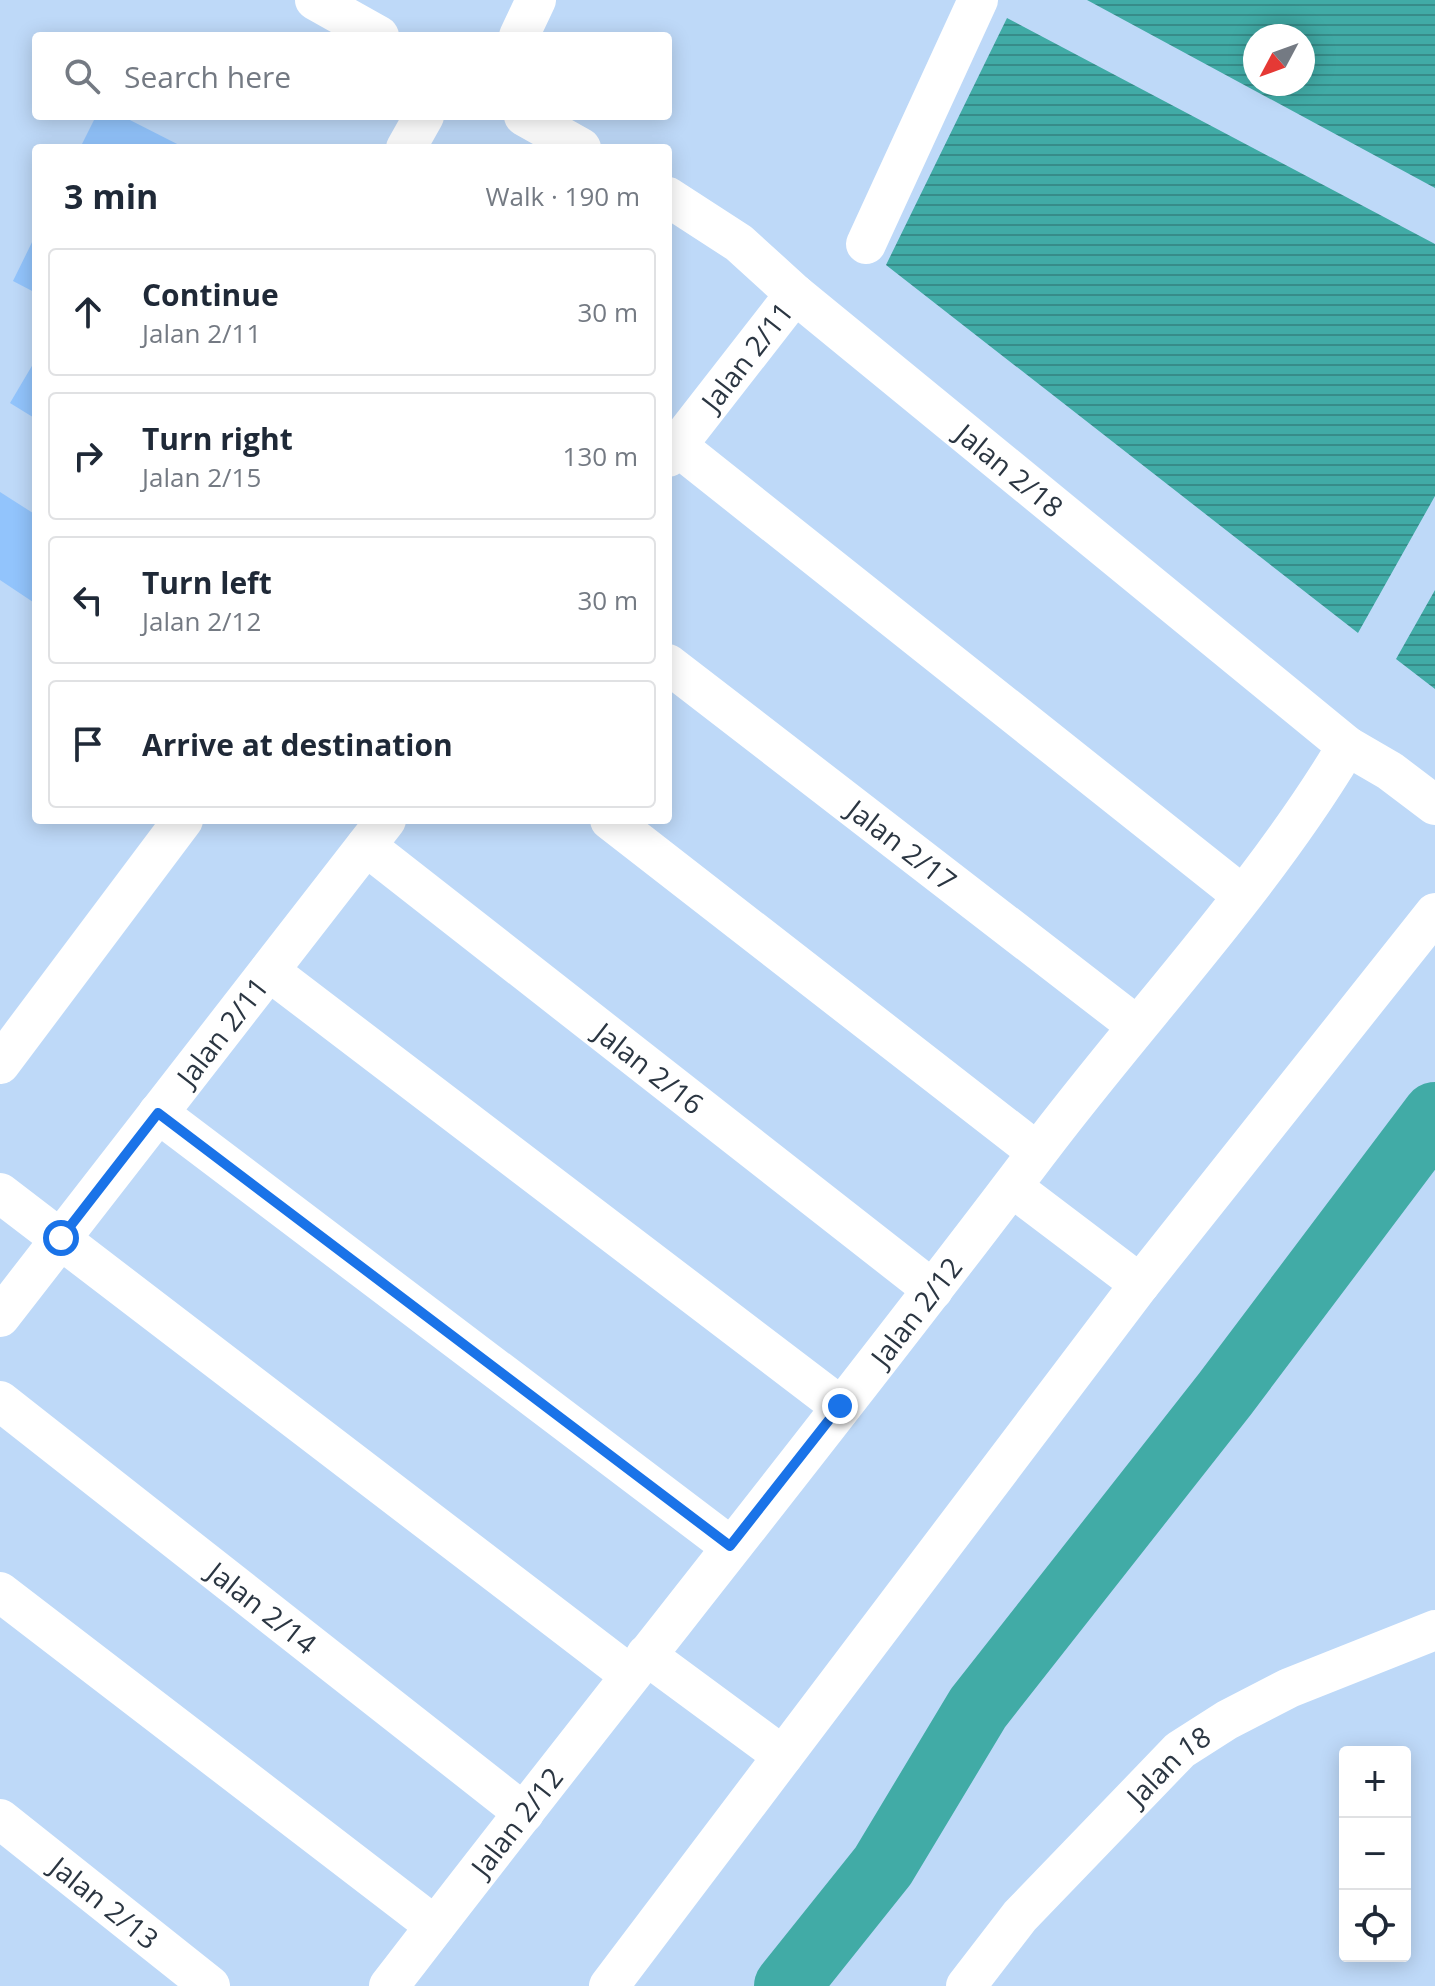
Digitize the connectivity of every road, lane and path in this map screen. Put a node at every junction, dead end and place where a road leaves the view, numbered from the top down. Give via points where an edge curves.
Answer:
1 (315, 0) edge
2 (536, 0) edge
3 (978, 0) edge
4 (372, 32) edge
5 (521, 32) edge
6 (422, 120) edge
7 (531, 120) edge
8 (408, 144) edge
9 (574, 144) edge
10 (672, 200) edge
11 (866, 244) dead end
12 (795, 294) junction
13 (672, 452) edge
14 (672, 667) edge
15 (1347, 746) junction
16 (1435, 805) edge
17 (180, 824) edge
18 (615, 824) edge
19 (376, 833) edge
20 (1242, 895) junction
21 (1435, 913) edge
22 (269, 971) junction
23 (1137, 1026) junction
24 (0, 1064) edge
25 (158, 1113) junction
26 (1037, 1152) junction
27 (1012, 1187) junction
28 (0, 1193) edge
29 (61, 1238) junction
30 (1140, 1284) junction
31 (933, 1290) junction
32 (0, 1317) edge
33 (0, 1401) edge
34 (840, 1406) junction
35 (730, 1546) junction
36 (0, 1592) edge
37 (1435, 1630) edge
38 (638, 1665) junction
39 (783, 1756) junction
40 (524, 1813) junction
41 (0, 1819) edge
42 (435, 1926) junction
43 (210, 1986) edge
44 (389, 1986) edge
45 (609, 1986) edge
46 (966, 1986) edge

1 - 4 street
2 - 5 street
3 - 11 street
6 - 8 street
7 - 9 street
10 - 12 street, Jalan 2/18 via 739,243
12 - 13 street, Jalan 2/11
12 - 15 street, Jalan 2/18
13 - 20 street
14 - 23 street, Jalan 2/17
15 - 16 street, Jalan 2/18
15 - 20 street, Jalan 2/12 via 1316,799
17 - 24 street
18 - 26 street
19 - 22 street, Jalan 2/11
19 - 31 street, Jalan 2/16
20 - 23 street, Jalan 2/12
21 - 30 street
22 - 25 street, Jalan 2/11
22 - 34 street
23 - 26 street, Jalan 2/12
25 - 29 street, Jalan 2/11
25 - 35 street
26 - 27 street, Jalan 2/12
27 - 30 street
27 - 31 street, Jalan 2/12
28 - 29 street
29 - 32 street, Jalan 2/11
29 - 38 street
30 - 39 street
31 - 34 street, Jalan 2/12
33 - 40 street, Jalan 2/14
34 - 35 street, Jalan 2/12
35 - 38 street, Jalan 2/12
36 - 42 street
37 - 46 street, Jalan 18 via 1289,1688 1180,1750 1020,1916
38 - 39 street
38 - 40 street, Jalan 2/12
39 - 45 street
40 - 42 street, Jalan 2/12
41 - 43 street, Jalan 2/13
42 - 44 street, Jalan 2/12

